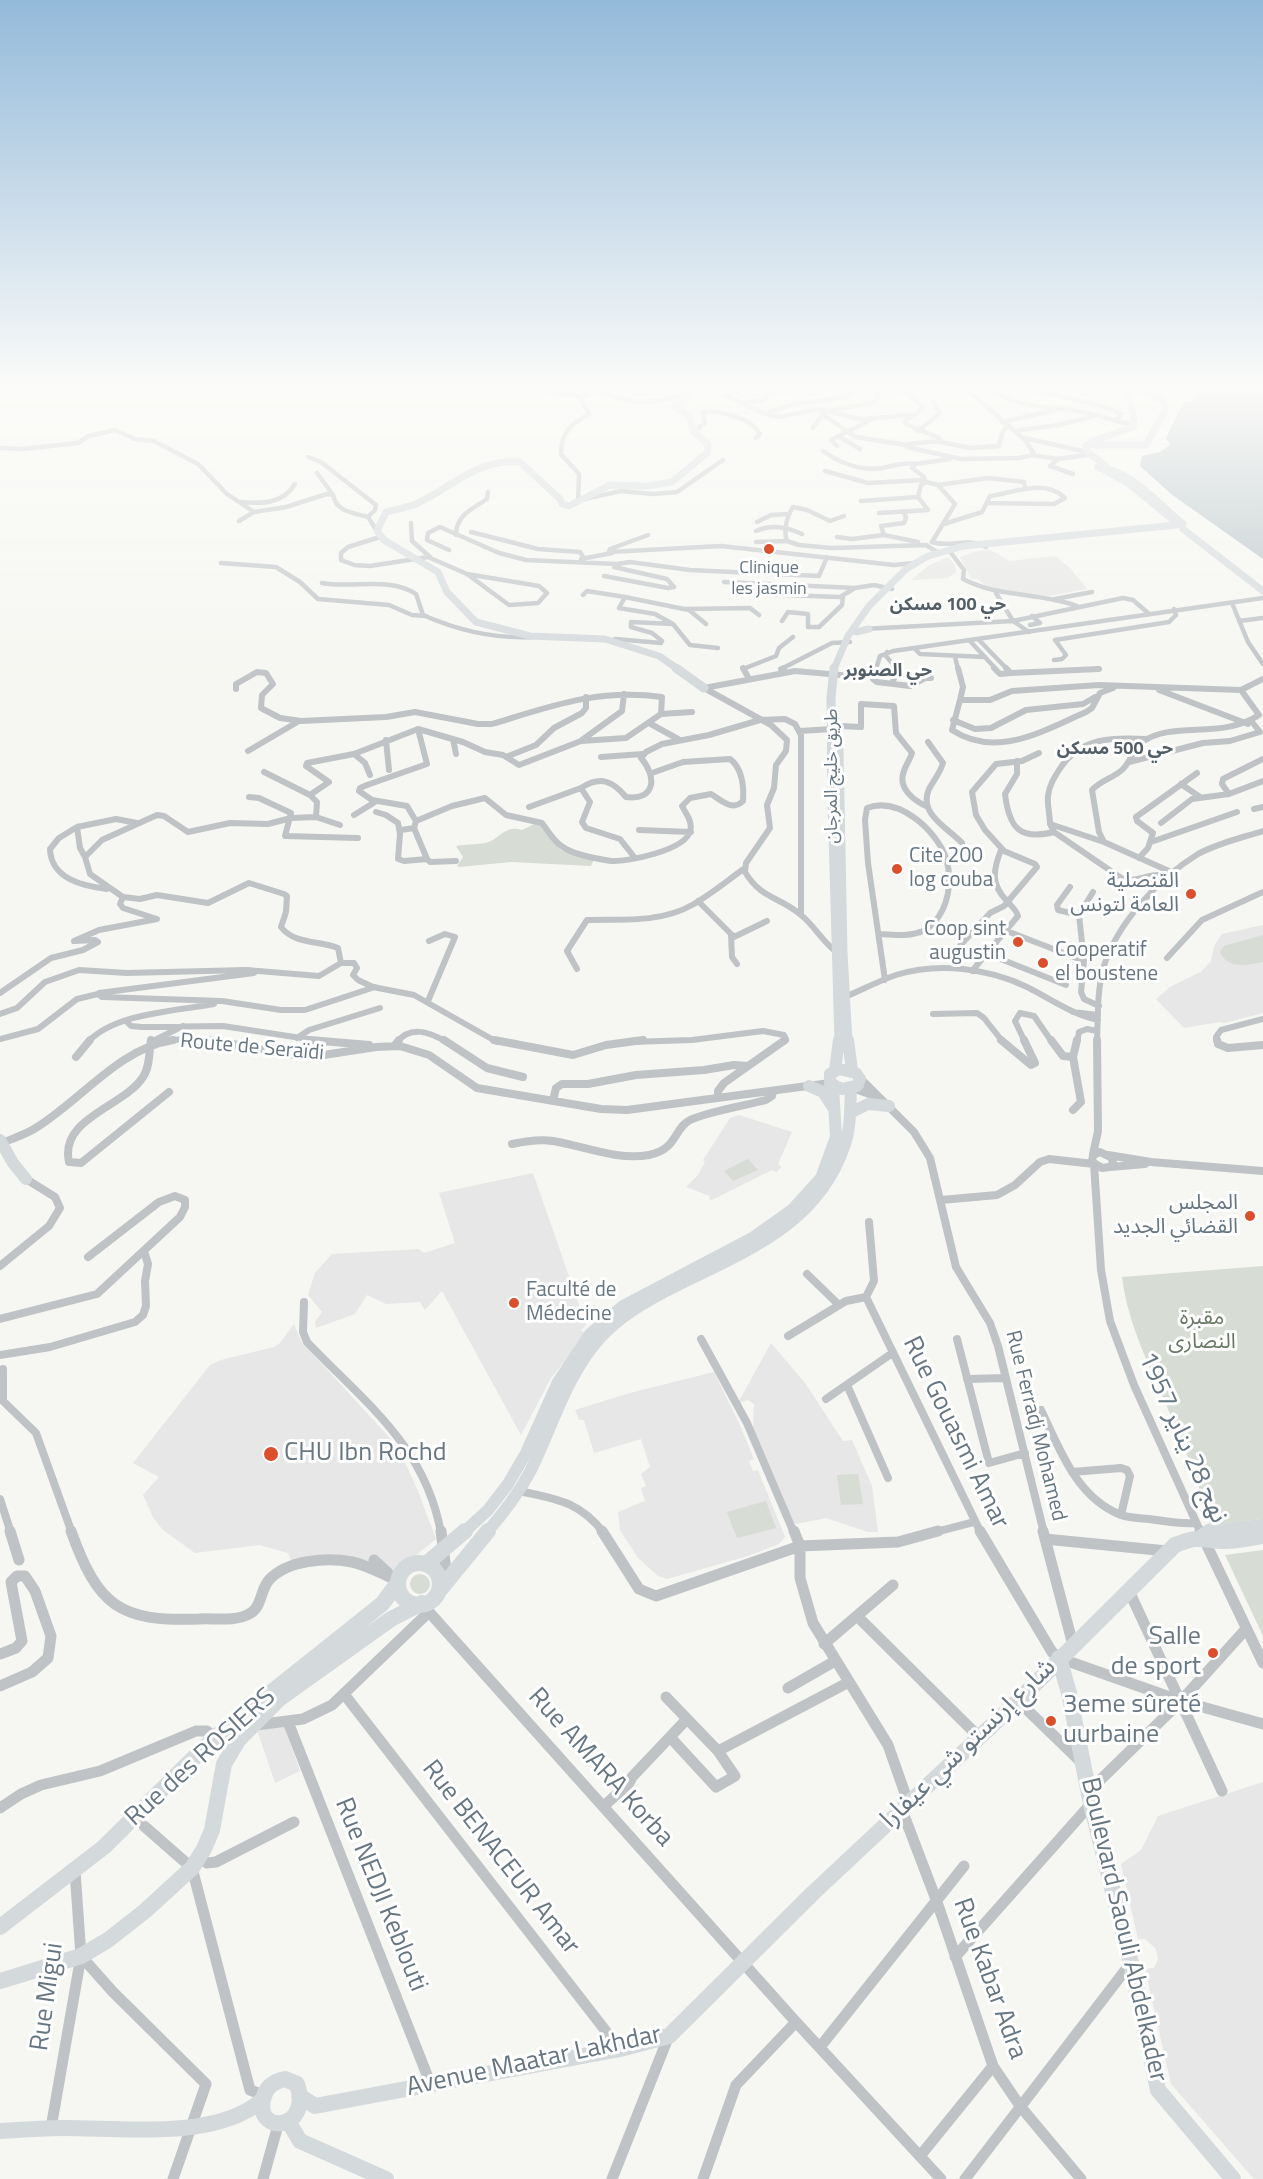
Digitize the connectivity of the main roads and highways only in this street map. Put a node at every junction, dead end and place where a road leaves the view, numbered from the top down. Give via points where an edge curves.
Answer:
1 (444, 488) edge
2 (548, 488) edge
3 (605, 488) edge
4 (1133, 488) edge
5 (1139, 488) edge
6 (1178, 526) junction
7 (984, 546) junction
8 (917, 564) junction
9 (889, 589) junction
10 (1263, 589) edge
11 (704, 688) road end
12 (839, 953) junction
13 (855, 1073) junction
14 (833, 1078) junction
15 (809, 1086) road end
16 (852, 1089) junction
17 (886, 1102) road end
18 (844, 1115) junction
19 (1, 1145) edge
20 (26, 1179) road end
21 (1263, 1525) edge
22 (1263, 1536) edge
23 (1202, 1537) junction
24 (426, 1564) junction
25 (396, 1581) junction
26 (439, 1591) junction
27 (426, 1606) junction
28 (1059, 1658) junction
29 (0, 1927) edge
30 (744, 1963) joint
31 (0, 1981) edge
32 (301, 2097) junction
33 (262, 2098) junction
34 (283, 2123) junction
35 (0, 2131) edge
36 (386, 2179) edge
37 (1233, 2179) edge

1 - 11 main road via 418,503 386,512 379,534 438,572 447,592 476,622 520,634 611,641 659,656
2 - 3 main road via 562,504 569,506
4 - 6 main road
5 - 6 main road
6 - 7 main road, طريق خليج المرجان
6 - 10 main road
7 - 8 main road, طريق خليج المرجان
7 - 8 main road, طريق خليج المرجان via 937,552
8 - 9 main road, طريق خليج المرجان
8 - 9 main road, طريق خليج المرجان via 905,569
9 - 12 main road, طريق خليج المرجان via 847,641 837,675
12 - 13 main road, طريق خليج المرجان via 848,1046
12 - 14 main road, طريق خليج المرجان via 839,1049
13 - 14 main road
13 - 16 main road via 859,1083
14 - 16 main road via 842,1089
14 - 18 main road, طريق خليج المرجان
15 - 18 main road via 824,1092
16 - 18 main road
17 - 18 main road via 868,1104
18 - 24 main road via 830,1161 794,1210 743,1244 644,1292 591,1334 557,1382 506,1489 478,1520
18 - 26 main road via 845,1148 828,1184 802,1214 747,1251 630,1311 601,1336 570,1380 519,1491
19 - 20 main road via 11,1167
21 - 23 main road, شارع إرنستو شي عيفارا via 1214,1530
22 - 23 main road, شارع إرنستو شي عيفارا via 1219,1541
23 - 28 main road, شارع إرنستو شي عيفارا via 1183,1541 1169,1551
24 - 25 main road via 405,1569
24 - 26 main road via 437,1571
25 - 27 main road via 404,1599
25 - 29 main road, Rue des ROSIERS via 382,1604 214,1738 104,1847
26 - 27 main road
27 - 31 main road via 391,1619 272,1705 239,1739 224,1764 212,1830 196,1863 145,1911 81,1956
28 - 30 main road, شارع إرنستو شي عيفارا
28 - 37 main road, Boulevard Saouli Abdelkader via 1158,2090
30 - 32 main road, Avenue Maatar Lakhdar via 669,2036 620,2049 315,2106
32 - 33 main road via 297,2084 285,2079 273,2083
32 - 34 main road via 298,2110
33 - 34 main road via 261,2108 267,2120
33 - 35 main road via 252,2112 191,2127
34 - 36 main road via 300,2141

